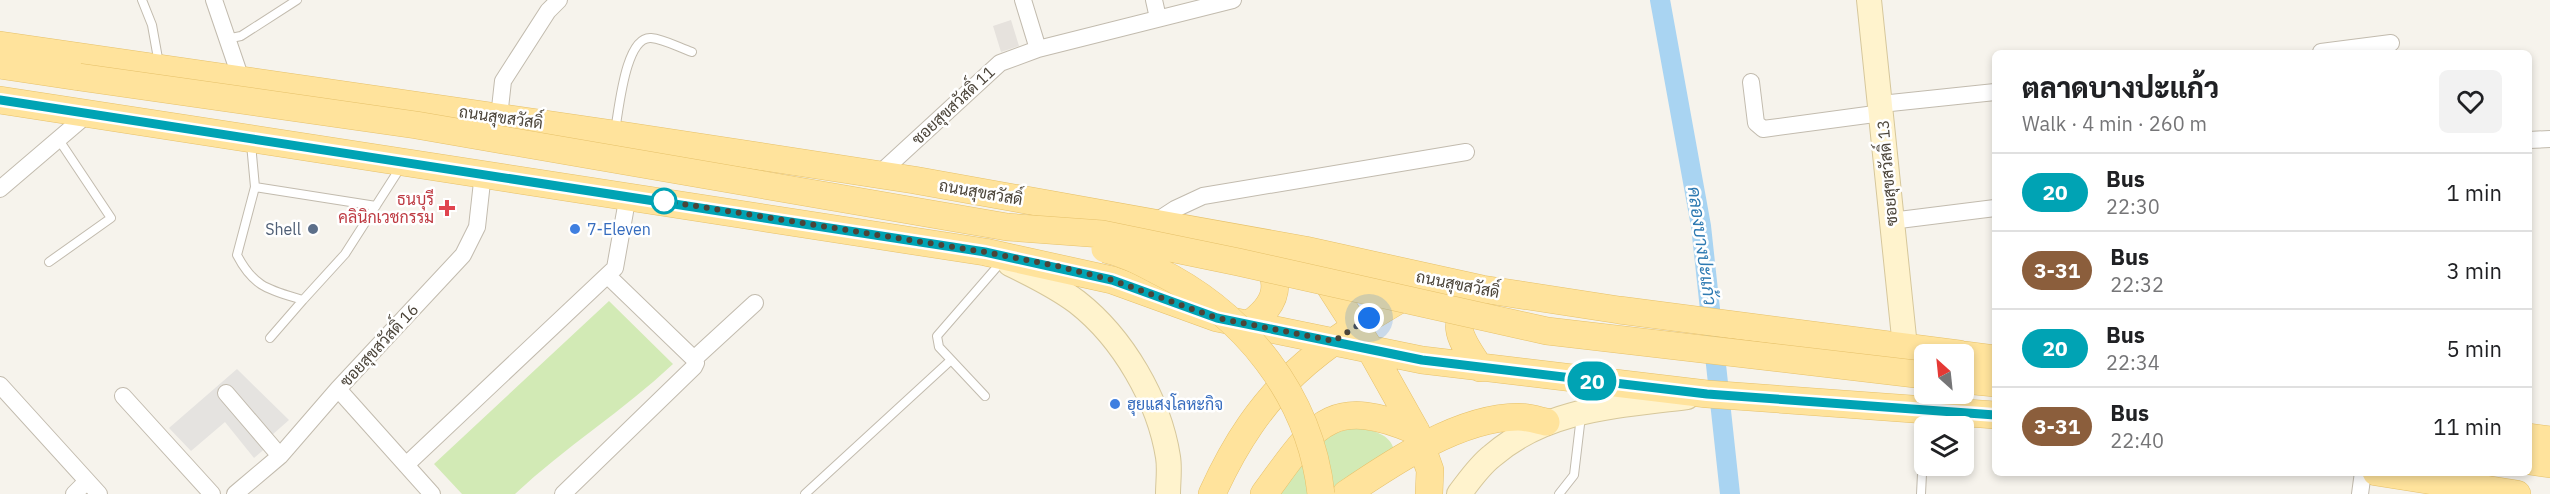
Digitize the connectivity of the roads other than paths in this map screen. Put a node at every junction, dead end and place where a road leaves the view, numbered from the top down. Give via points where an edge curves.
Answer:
1 (142, 0) edge
2 (214, 0) edge
3 (297, 0) edge
4 (559, 0) edge
5 (1023, 0) edge
6 (1154, 0) edge
7 (1233, 0) edge
8 (1869, 0) edge
9 (1209, 2) edge
10 (1158, 18) junction
11 (226, 39) junction
12 (2391, 43) dead end
13 (0, 45) edge
14 (1038, 49) junction
15 (2351, 50) edge
16 (692, 52) dead end
17 (0, 65) edge
18 (159, 67) junction
19 (241, 79) junction
20 (1751, 82) dead end
21 (1992, 92) edge
22 (0, 100) edge
23 (1881, 108) junction
24 (89, 113) junction
25 (499, 117) junction
26 (615, 134) junction
27 (250, 138) junction
28 (2550, 139) edge
29 (59, 140) junction
30 (2532, 140) edge
31 (1466, 152) dead end
32 (404, 162) junction
33 (483, 173) junction
34 (877, 176) junction
35 (255, 187) junction
36 (0, 189) edge
37 (628, 195) junction
38 (376, 206) junction
39 (1992, 208) edge
40 (1891, 221) junction
41 (1155, 222) junction
42 (1008, 227) junction
43 (1261, 242) junction
44 (1305, 250) junction
45 (994, 256) junction
46 (49, 262) dead end
47 (608, 276) junction
48 (1442, 281) junction
49 (1482, 289) junction
50 (303, 300) junction
51 (754, 303) dead end
52 (1248, 325) junction
53 (1356, 326) junction
54 (270, 338) dead end
55 (1334, 341) junction
56 (1905, 347) junction
57 (1914, 348) edge
58 (1370, 349) junction
59 (1974, 356) edge
60 (694, 358) junction
61 (1992, 359) edge
62 (951, 360) junction
63 (1480, 368) junction
64 (1914, 374) edge
65 (1974, 381) edge
66 (1992, 383) edge
67 (0, 385) edge
68 (338, 389) junction
69 (226, 393) dead end
70 (1707, 394) junction
71 (123, 396) dead end
72 (985, 396) dead end
73 (1925, 408) junction
74 (1581, 411) junction
75 (1992, 415) edge
76 (1546, 422) junction
77 (2532, 437) edge
78 (1420, 439) junction
79 (2550, 440) edge
80 (280, 456) junction
81 (2532, 461) edge
82 (2550, 464) edge
83 (406, 465) junction
84 (2362, 476) edge
85 (2402, 476) edge
86 (93, 488) edge
87 (74, 494) edge
88 (212, 494) edge
89 (235, 494) edge
90 (432, 494) edge
91 (563, 494) edge
92 (805, 494) edge
93 (1168, 494) edge
94 (1212, 494) edge
95 (1264, 494) edge
96 (1321, 494) edge
97 (1346, 494) edge
98 (1429, 494) edge
99 (1459, 494) edge
100 (1559, 494) edge
101 (1921, 494) edge
102 (2360, 494) edge
103 (2517, 494) edge

1 - 18 lane via 152,25
2 - 11 street
3 - 11 lane via 241,36
4 - 25 street via 503,81
5 - 14 street
6 - 10 street
7 - 9 street, ซอยสุขสวัสดิ์ 11
8 - 23 main road, ซอยสุขสวัสดิ์ 13
9 - 10 street, ซอยสุขสวัสดิ์ 11
10 - 14 street, ซอยสุขสวัสดิ์ 11
11 - 19 street
12 - 15 street
13 - 18 main road, ถนนสุขสวัสดิ์
14 - 34 street, ซอยสุขสวัสดิ์ 11 via 1000,63
16 - 26 lane via 651,38 640,41 628,60
17 - 42 main road, bridge via 416,126
18 - 19 main road, ถนนสุขสวัสดิ์
19 - 25 main road, ถนนสุขสวัสดิ์
20 - 23 street via 1756,123 1763,129
21 - 23 street
22 - 24 main road
23 - 40 main road, ซอยสุขสวัสดิ์ 13
24 - 27 main road
24 - 29 street
25 - 26 main road, ถนนสุขสวัสดิ์
26 - 34 main road, ถนนสุขสวัสดิ์
27 - 32 main road
27 - 35 lane
28 - 30 street
29 - 36 street
29 - 46 lane via 111,218
31 - 41 street via 1203,196
32 - 33 main road
32 - 38 lane
33 - 37 main road
33 - 68 street, ซอยสุขสวัสดิ์ 16 via 477,227 463,255
34 - 41 main road, ถนนสุขสวัสดิ์
35 - 38 lane
35 - 50 lane via 237,255 251,277 265,289
37 - 45 main road
37 - 47 street via 615,268
38 - 50 lane via 345,254
39 - 40 street
40 - 56 main road, ซอยสุขสวัสดิ์ 13
41 - 43 main road, ถนนสุขสวัสดิ์
42 - 64 main road, bridge via 1102,234 1547,331
42 - 96 main road, bridge via 1121,253 1178,280 1226,314 1247,334 1296,406 1314,455
43 - 44 main road, ถนนสุขสวัสดิ์
43 - 52 main road via 1276,280 1274,298
44 - 48 main road, ถนนสุขสวัสดิ์
44 - 53 main road
45 - 52 main road via 1112,280 1217,318
45 - 62 lane via 937,336 939,347
45 - 93 main road via 1077,302 1119,345 1140,378 1160,426 1168,458
47 - 60 street
47 - 83 street
48 - 49 main road, ถนนสุขสวัสดิ์
48 - 53 main road via 1419,288
49 - 56 main road, ถนนสุขสวัสดิ์
49 - 63 main road via 1465,306 1458,322 1461,339
50 - 54 lane
51 - 60 street
52 - 55 main road
53 - 55 main road
53 - 58 main road
55 - 58 main road
55 - 94 main road via 1288,377 1266,402 1227,460
56 - 57 main road, ถนนสุขสวัสดิ์
58 - 63 main road
58 - 78 main road
59 - 61 main road, ถนนสุขสวัสดิ์
60 - 91 street via 694,367
62 - 72 lane
62 - 92 lane
63 - 70 main road
65 - 66 main road
67 - 86 street
68 - 80 street, ซอยสุขสวัสดิ์ 16
68 - 83 street
69 - 80 street
70 - 73 main road
70 - 74 main road
71 - 88 street
73 - 75 main road
73 - 101 lane
74 - 76 main road
74 - 100 lane via 1574,475
76 - 78 main road via 1520,417 1492,419
76 - 99 main road via 1521,434 1490,457
77 - 79 main road
78 - 95 main road via 1370,414 1337,418 1307,438
78 - 97 main road
78 - 98 main road via 1430,470
80 - 89 street, ซอยสุขสวัสดิ์ 16
81 - 82 main road
83 - 90 street
84 - 102 street
85 - 103 main road
86 - 87 street

